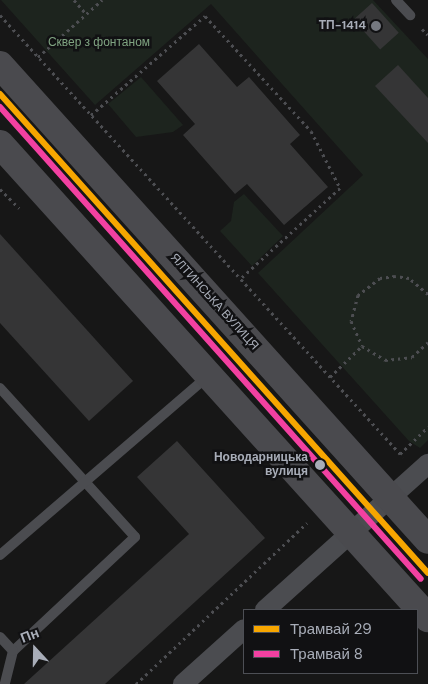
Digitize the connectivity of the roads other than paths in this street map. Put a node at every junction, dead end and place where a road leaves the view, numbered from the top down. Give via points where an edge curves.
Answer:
1 (396, 0) edge
2 (410, 15) dead end
3 (0, 65) edge
4 (0, 144) edge
5 (209, 375) junction
6 (0, 388) edge
7 (423, 469) edge
8 (86, 479) junction
9 (390, 497) junction
10 (351, 533) junction
11 (428, 540) edge
12 (0, 555) edge
13 (266, 609) edge
14 (428, 618) edge
15 (243, 630) edge
16 (0, 637) edge
17 (12, 651) junction
18 (193, 681) edge
19 (5, 684) edge

1 - 2 lane
3 - 9 street, ЯЛТИНСЬКА ВУЛИЦЯ
4 - 5 street
5 - 8 lane
5 - 10 street
6 - 8 lane
7 - 9 street
8 - 12 lane
8 - 17 lane via 135,537
9 - 10 street
9 - 11 street, ЯЛТИНСЬКА ВУЛИЦЯ
10 - 13 street
10 - 14 street
15 - 18 street
16 - 17 lane
17 - 19 lane

